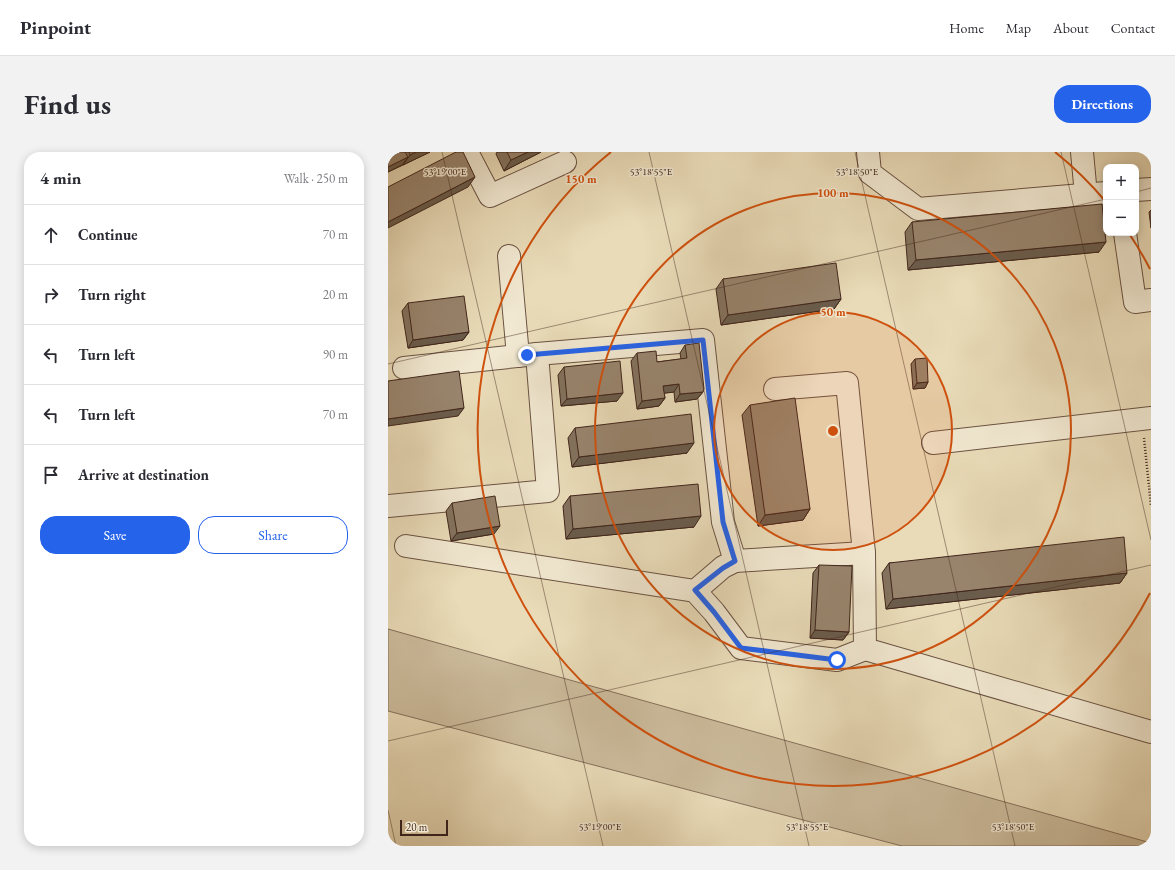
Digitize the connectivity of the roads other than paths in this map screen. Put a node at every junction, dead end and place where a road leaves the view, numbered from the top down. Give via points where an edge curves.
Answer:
1 (466, 152) edge
2 (868, 152) edge
3 (1082, 152) edge
4 (565, 162) dead end
5 (1151, 189) edge
6 (1139, 190) edge
7 (1096, 194) edge
8 (1125, 236) edge
9 (509, 256) dead end
10 (1151, 300) edge
11 (528, 355) junction
12 (404, 368) dead end
13 (775, 389) dead end
14 (1147, 419) edge
15 (934, 443) dead end
16 (388, 506) edge
17 (406, 546) dead end
18 (864, 553) junction
19 (735, 561) junction
20 (695, 590) junction
21 (864, 649) junction
22 (1151, 732) edge

1 - 4 lane via 490,196
2 - 7 lane via 870,173 918,209
3 - 7 lane
5 - 6 lane
8 - 10 lane via 1135,302
9 - 11 lane
11 - 12 lane
11 - 16 lane via 548,491
11 - 19 lane via 703,340 723,522
13 - 18 lane via 847,383
14 - 15 lane
17 - 20 lane
18 - 19 lane
18 - 21 lane
19 - 20 lane
20 - 21 lane via 741,648 837,660
21 - 22 lane

